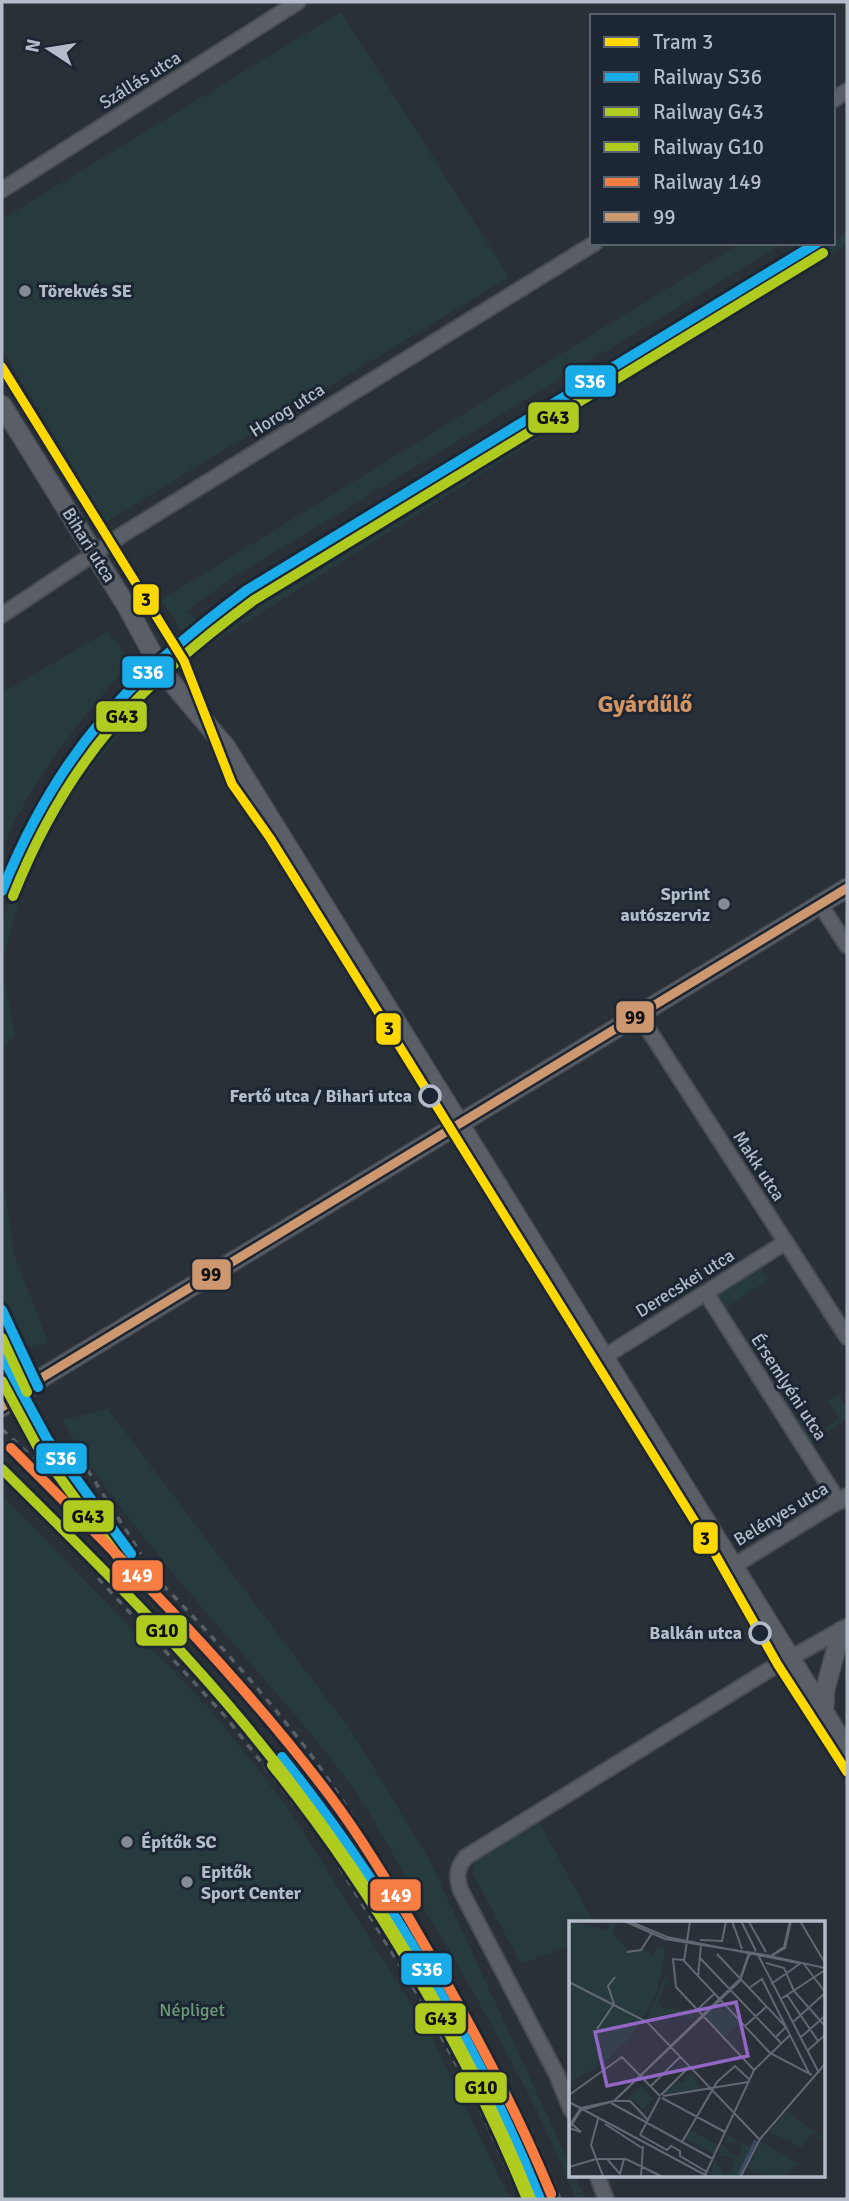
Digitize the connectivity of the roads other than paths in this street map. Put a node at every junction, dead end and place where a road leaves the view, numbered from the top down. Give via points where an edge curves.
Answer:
1 (298, 2) edge
2 (2, 190) edge
3 (592, 245) edge
4 (2, 405) edge
5 (94, 552) junction
6 (3, 613) edge
7 (847, 888) edge
8 (820, 904) junction
9 (847, 946) edge
10 (639, 1015) junction
11 (460, 1122) junction
12 (786, 1242) junction
13 (706, 1293) junction
14 (847, 1337) edge
15 (604, 1357) junction
16 (2, 1407) edge
17 (843, 1499) edge
18 (734, 1565) junction
19 (844, 1629) edge
20 (792, 1657) junction
21 (824, 1710) junction
22 (847, 1749) edge
23 (569, 2105) edge
24 (597, 2176) edge
25 (606, 2199) edge

1 - 2 street, Szállás utca
3 - 5 street, Horog utca
4 - 5 street, Bihari utca
5 - 6 street, Horog utca
5 - 11 street, Bihari utca via 162,671 226,747
7 - 8 street
8 - 9 street
8 - 10 street
10 - 11 street
10 - 12 street, Makk utca
11 - 15 street, Bihari utca
11 - 16 street via 43,1377
12 - 13 street, Derecskei utca
12 - 14 street, Makk utca
13 - 15 street, Derecskei utca
13 - 17 street, Érsemlyéni utca
15 - 18 street, Bihari utca
17 - 18 street, Belényes utca
18 - 20 street, Bihari utca
19 - 20 street
19 - 21 street via 824,1690
20 - 21 street, Bihari utca
20 - 23 street via 460,1865 457,1880 461,1891
21 - 22 street, Bihari utca
24 - 25 street

